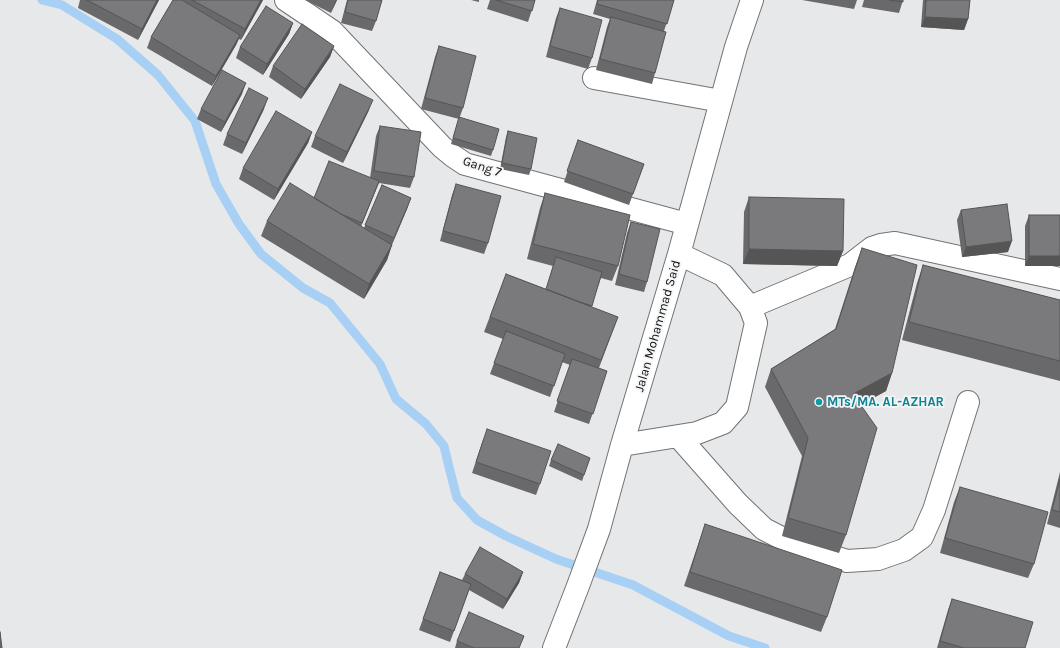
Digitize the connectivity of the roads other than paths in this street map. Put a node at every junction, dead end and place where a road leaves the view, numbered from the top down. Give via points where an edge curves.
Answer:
1 (286, 0) edge
2 (752, 0) edge
3 (594, 78) dead end
4 (722, 101) junction
5 (687, 224) junction
6 (679, 254) junction
7 (1060, 279) edge
8 (750, 307) junction
9 (968, 402) dead end
10 (678, 436) junction
11 (622, 445) junction
12 (554, 648) edge

1 - 5 street, Gang 7 via 332,31 442,147 465,164
2 - 4 street, Jalan Mohammad Said
3 - 4 street
4 - 5 street, Jalan Mohammad Said
5 - 6 street, Jalan Mohammad Said
6 - 8 street via 723,275
6 - 11 street, Jalan Mohammad Said
7 - 8 street via 895,243 872,248 850,265
8 - 10 street via 756,323 737,407 723,423 697,433
9 - 10 street via 934,510 922,537 904,550 878,559 847,561 793,544 764,529 738,504
10 - 11 street
11 - 12 street, Jalan Mohammad Said via 599,528

